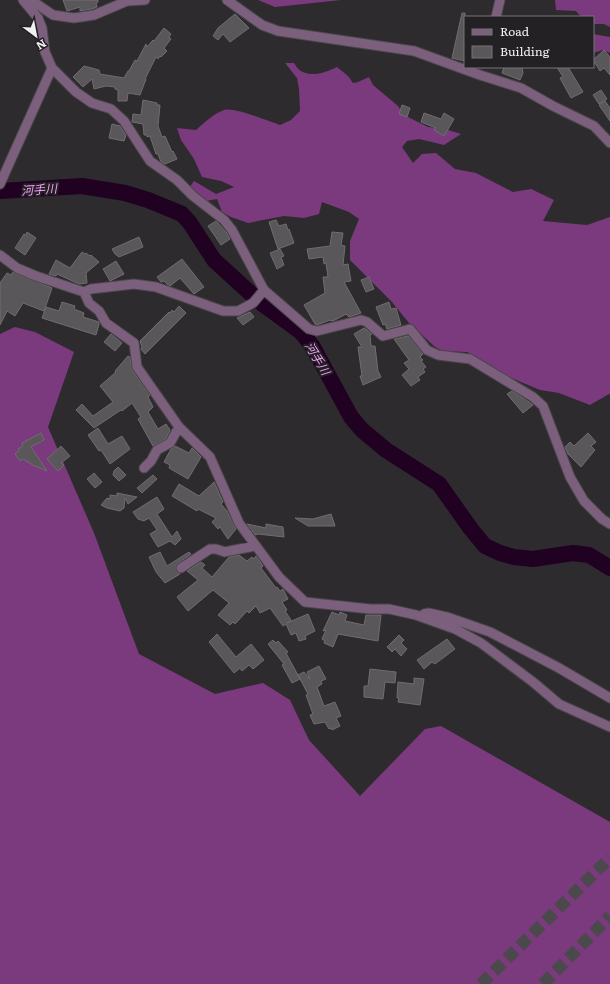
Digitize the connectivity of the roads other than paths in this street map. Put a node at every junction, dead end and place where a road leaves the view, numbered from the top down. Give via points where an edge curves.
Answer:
1 (23, 0) edge
2 (31, 0) edge
3 (145, 0) edge
4 (227, 0) edge
5 (500, 0) edge
6 (496, 16) edge
7 (464, 66) edge
8 (52, 68) junction
9 (471, 68) edge
10 (481, 71) edge
11 (610, 143) edge
12 (0, 184) edge
13 (0, 255) edge
14 (84, 292) junction
15 (262, 293) junction
16 (179, 427) junction
17 (144, 468) dead end
18 (610, 524) edge
19 (256, 546) junction
20 (181, 568) dead end
21 (416, 615) junction
22 (610, 698) edge
23 (610, 727) edge

1 - 8 street via 38,18 45,52
2 - 3 street via 52,15 74,18 94,15 127,1
4 - 7 street via 262,25 278,31 414,51
5 - 6 street
8 - 12 street
8 - 15 street via 92,104 111,109 124,121 150,161 178,180 193,196 224,220 232,230
9 - 10 street
10 - 11 street via 521,88 594,126
13 - 14 street via 17,268
14 - 15 street via 134,284 156,287 223,311 238,310 253,303
14 - 16 street via 89,303 99,311 106,323 134,343 137,367
15 - 18 street via 309,329 317,331 361,320 383,336 410,329 427,350 438,355 470,359 533,396 543,406 570,477 584,501
16 - 17 street via 170,443 157,450
16 - 19 street via 210,457 239,523
19 - 20 street via 225,552 210,549
19 - 21 street via 279,577 305,602
21 - 22 street via 429,613 447,617 490,632
21 - 23 street via 455,629 481,643 559,704

